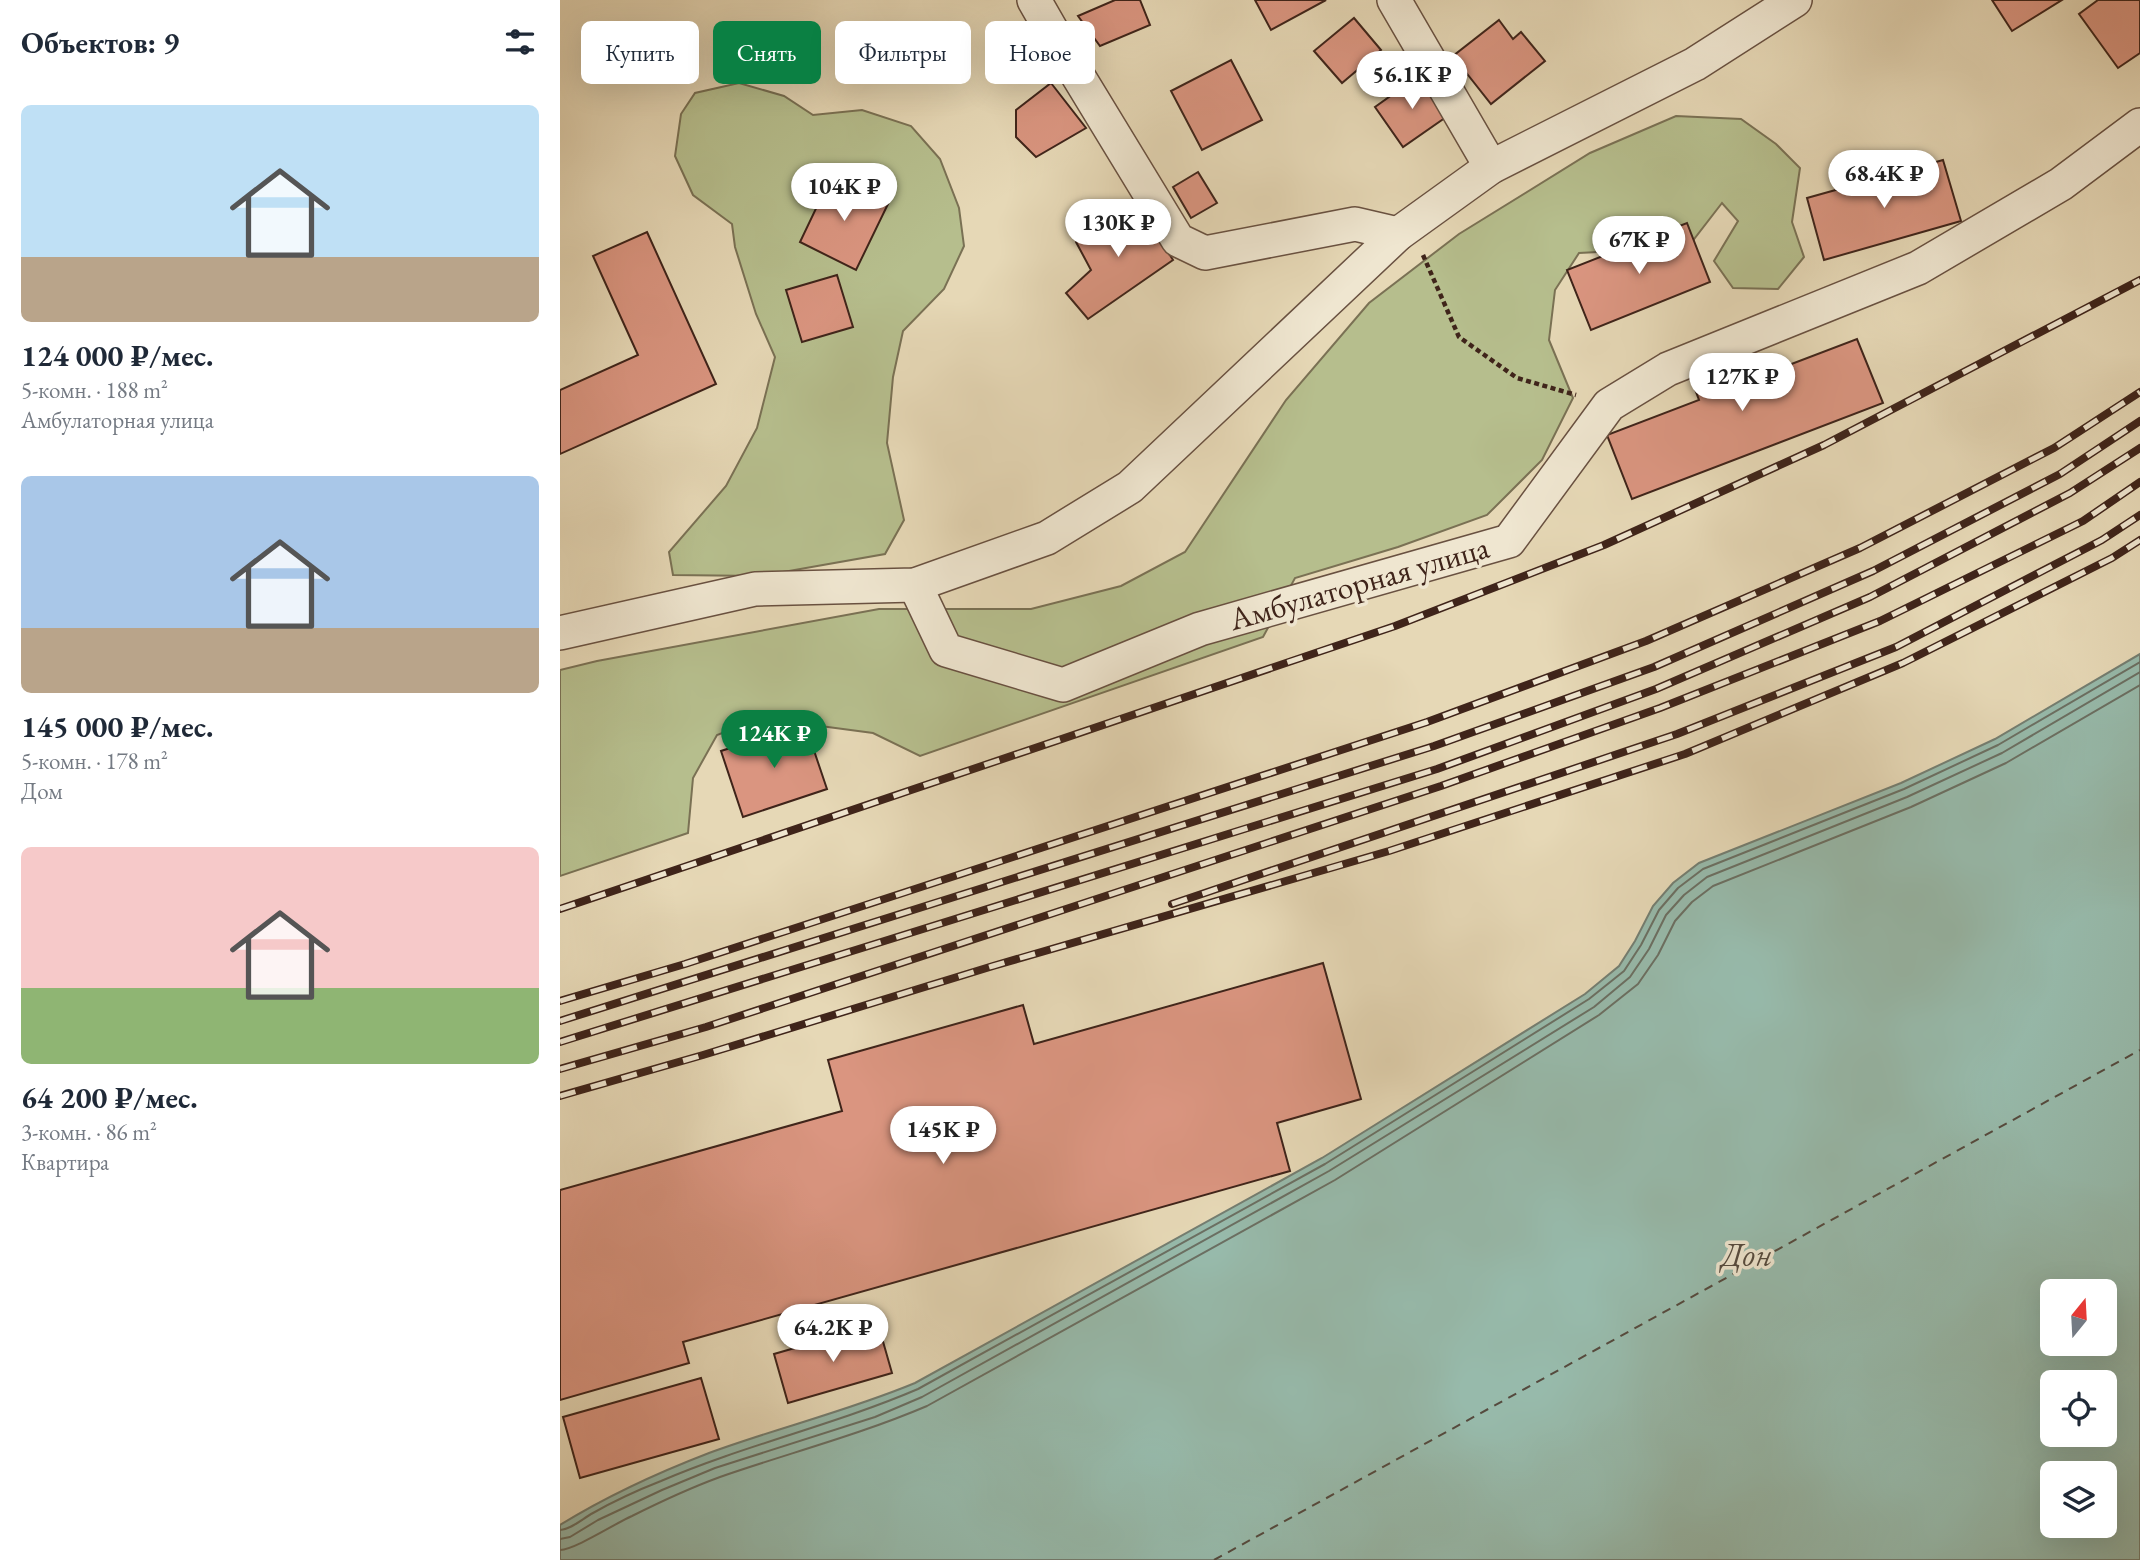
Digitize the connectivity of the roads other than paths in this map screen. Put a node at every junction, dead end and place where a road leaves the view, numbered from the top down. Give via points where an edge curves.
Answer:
1 (1034, 0) edge
2 (1394, 0) edge
3 (1795, 0) edge
4 (2140, 125) edge
5 (1491, 167) junction
6 (1404, 230) junction
7 (915, 585) junction
8 (560, 633) edge

1 - 6 street via 1178,240 1206,253 1355,224
2 - 5 street
3 - 5 street via 1695,64
4 - 7 street, Амбулаторная улица via 2061,184 1918,268 1668,369 1609,405 1510,541 1200,628 1063,685 946,650
5 - 6 street
6 - 7 street via 1130,487 1047,538
7 - 8 street via 755,589

